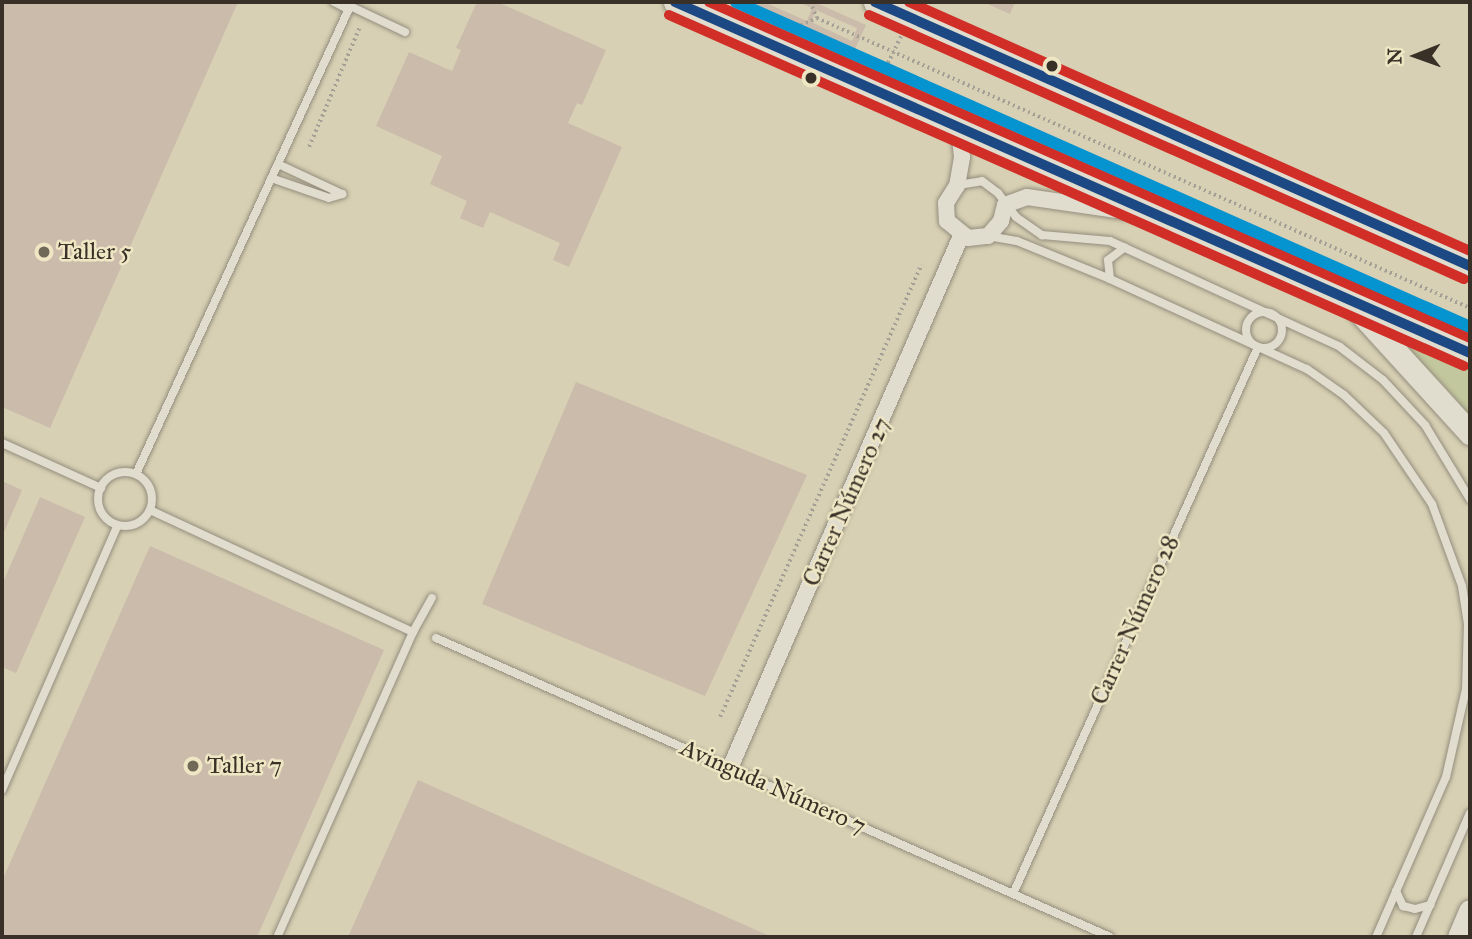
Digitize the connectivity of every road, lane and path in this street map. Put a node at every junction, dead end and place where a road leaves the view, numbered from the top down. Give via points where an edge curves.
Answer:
1 (334, 2) edge
2 (675, 2) edge
3 (810, 2) edge
4 (875, 2) edge
5 (350, 6) edge
6 (366, 14) junction
7 (817, 18) junction
8 (779, 24) dead end
9 (904, 31) dead end
10 (405, 32) dead end
11 (893, 52) junction
12 (882, 75) dead end
13 (959, 130) junction
14 (309, 146) dead end
15 (278, 164) junction
16 (271, 178) junction
17 (956, 187) junction
18 (1005, 205) junction
19 (1159, 215) junction
20 (961, 236) junction
21 (988, 236) junction
22 (1125, 247) junction
23 (1460, 258) edge
24 (921, 265) dead end
25 (1470, 266) edge
26 (1110, 279) junction
27 (1348, 299) junction
28 (1470, 308) edge
29 (1272, 313) junction
30 (1258, 347) junction
31 (1470, 353) edge
32 (1470, 433) edge
33 (2, 443) edge
34 (136, 474) junction
35 (101, 488) junction
36 (1470, 499) edge
37 (150, 510) junction
38 (118, 526) junction
39 (432, 598) dead end
40 (413, 632) junction
41 (436, 638) dead end
42 (720, 717) dead end
43 (730, 768) junction
44 (2, 790) edge
45 (1470, 813) edge
46 (1396, 891) junction
47 (1013, 894) junction
48 (1430, 905) junction
49 (1470, 911) edge
50 (276, 937) edge
51 (1110, 937) edge
52 (1376, 937) edge
53 (1416, 937) edge
54 (1459, 937) edge

1 - 5 lane
2 - 13 main road
3 - 7 path
4 - 23 main road
5 - 6 lane
5 - 15 lane
6 - 10 lane
6 - 14 path
7 - 8 path via 791,30
7 - 11 path
9 - 11 path
11 - 12 path
11 - 28 path
13 - 17 street via 962,157
13 - 19 main road
15 - 16 lane
15 - 16 lane via 342,194 329,198
16 - 34 lane
17 - 18 lane via 982,181
17 - 20 street via 945,212 952,229
18 - 19 street via 1040,198
18 - 21 street via 1001,221
18 - 22 lane via 1032,231 1049,238 1100,238
19 - 27 main road
20 - 21 street
20 - 43 street, Carrer Número 27
21 - 26 lane via 1017,241
22 - 26 lane via 1108,260
22 - 29 lane
23 - 25 main road
24 - 42 path, Carrer Número 27
26 - 30 lane
27 - 31 main road
27 - 32 main road
29 - 30 lane via 1282,328 1280,340 1270,347
29 - 30 lane via 1255,314 1248,323 1249,340
29 - 36 lane via 1340,347 1382,380 1436,440
30 - 46 lane via 1325,381 1384,433 1433,504 1462,586 1469,659 1462,717 1446,778
30 - 47 lane, Carrer Número 28
33 - 35 lane
34 - 35 lane via 114,475
34 - 37 lane via 151,492
35 - 38 lane via 101,511
37 - 38 lane via 137,524
37 - 40 lane
38 - 44 lane
39 - 40 lane
40 - 50 lane
41 - 43 lane, Avinguda Número 7
43 - 47 lane, Avinguda Número 7
45 - 48 lane
46 - 48 lane via 1403,906
46 - 52 lane
47 - 51 lane, Avinguda Número 7
48 - 53 lane
49 - 54 main road

